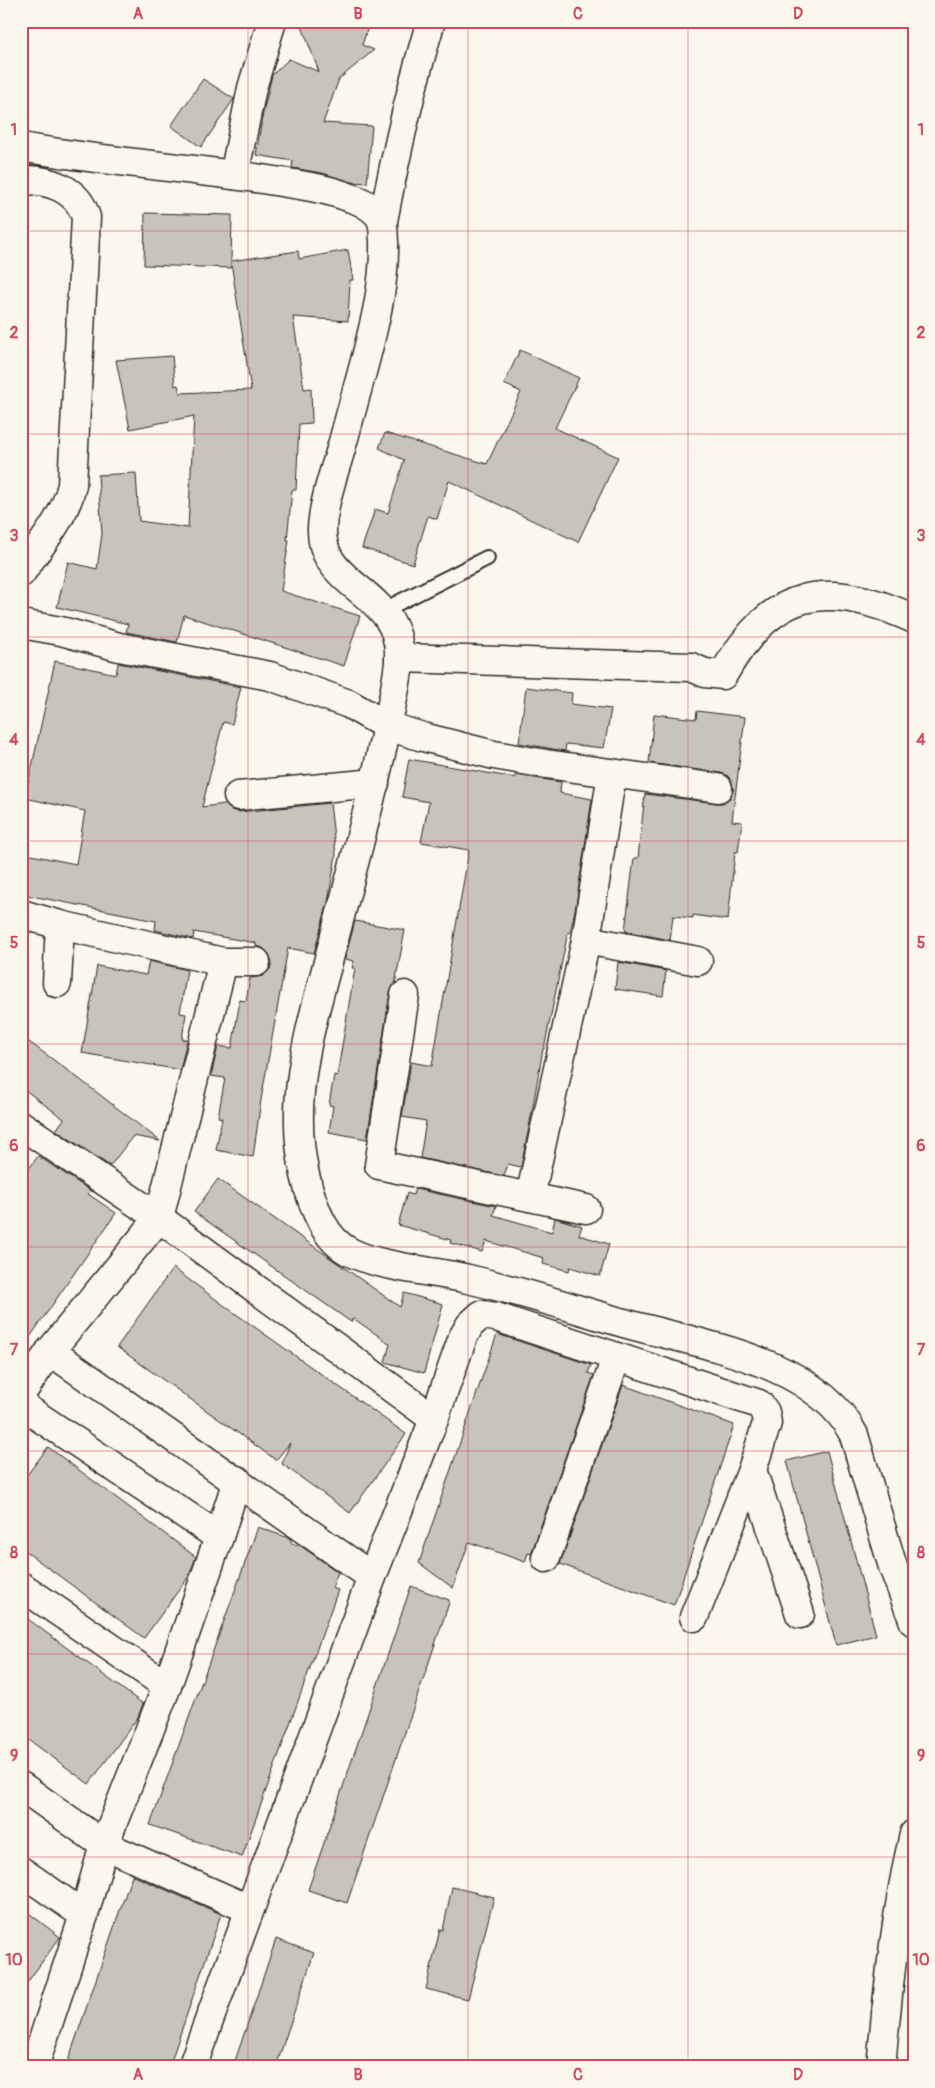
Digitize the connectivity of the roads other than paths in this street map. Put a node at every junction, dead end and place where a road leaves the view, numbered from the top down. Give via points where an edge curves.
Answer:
1 (272, 21) edge
2 (431, 21) edge
3 (21, 147) edge
4 (234, 175) junction
5 (21, 180) edge
6 (383, 221) junction
7 (486, 558) dead end
8 (21, 573) edge
9 (384, 610) junction
10 (914, 619) edge
11 (21, 624) edge
12 (399, 658) junction
13 (387, 726) junction
14 (612, 773) junction
15 (375, 783) junction
16 (718, 788) dead end
17 (238, 796) dead end
18 (21, 914) edge
19 (60, 925) junction
20 (586, 940) junction
21 (698, 961) dead end
22 (224, 962) junction
23 (256, 962) dead end
24 (57, 983) dead end
25 (404, 995) dead end
26 (21, 1125) edge
27 (530, 1197) junction
28 (586, 1209) dead end
29 (159, 1218) junction
30 (50, 1351) junction
31 (616, 1358) junction
32 (21, 1394) edge
33 (21, 1405) edge
34 (434, 1420) junction
35 (752, 1470) junction
36 (237, 1480) junction
37 (219, 1537) junction
38 (546, 1558) dead end
39 (372, 1577) junction
40 (21, 1586) edge
41 (800, 1614) dead end
42 (694, 1617) dead end
43 (914, 1622) edge
44 (167, 1686) junction
45 (21, 1786) edge
46 (914, 1834) edge
47 (104, 1845) junction
48 (21, 1871) edge
49 (249, 1909) junction
50 (84, 1915) junction
51 (34, 2067) edge
52 (192, 2067) edge
53 (881, 2067) edge

1 - 4 street via 252,88
2 - 6 street via 403,122
3 - 4 street
4 - 6 street via 347,196 375,210
5 - 8 street via 62,187 78,200 86,217 70,497
6 - 9 street via 384,258 376,319 321,525 322,543 332,565
7 - 9 lane
9 - 12 street via 394,626
10 - 12 street via 881,606 837,596 802,598 785,605 747,636 722,674 691,668
11 - 13 street via 270,676 349,704
12 - 13 street
13 - 14 street via 494,755
13 - 15 street
14 - 16 street
14 - 20 street
15 - 17 street
15 - 43 street via 304,1057 298,1117 302,1162 310,1196 324,1228 350,1252 382,1263 465,1278 533,1295 627,1324 740,1353 787,1374 819,1394 836,1408 854,1435 893,1567
18 - 19 street
19 - 22 street
19 - 24 street
20 - 21 street
20 - 27 street
22 - 23 street
22 - 29 street
25 - 27 street via 379,1165
26 - 29 street
27 - 28 street
29 - 30 street
29 - 34 street
30 - 32 street
30 - 36 street
31 - 34 street via 496,1317 481,1316 463,1337
31 - 35 street via 760,1404 767,1423
31 - 38 street
33 - 37 street
34 - 39 street
35 - 41 street
35 - 42 street
36 - 37 street
36 - 39 street
37 - 44 street
39 - 49 street
40 - 44 street
44 - 47 street
45 - 47 street
46 - 53 street via 901,1892
47 - 49 street
47 - 50 street
48 - 50 street
49 - 52 street
50 - 51 street

